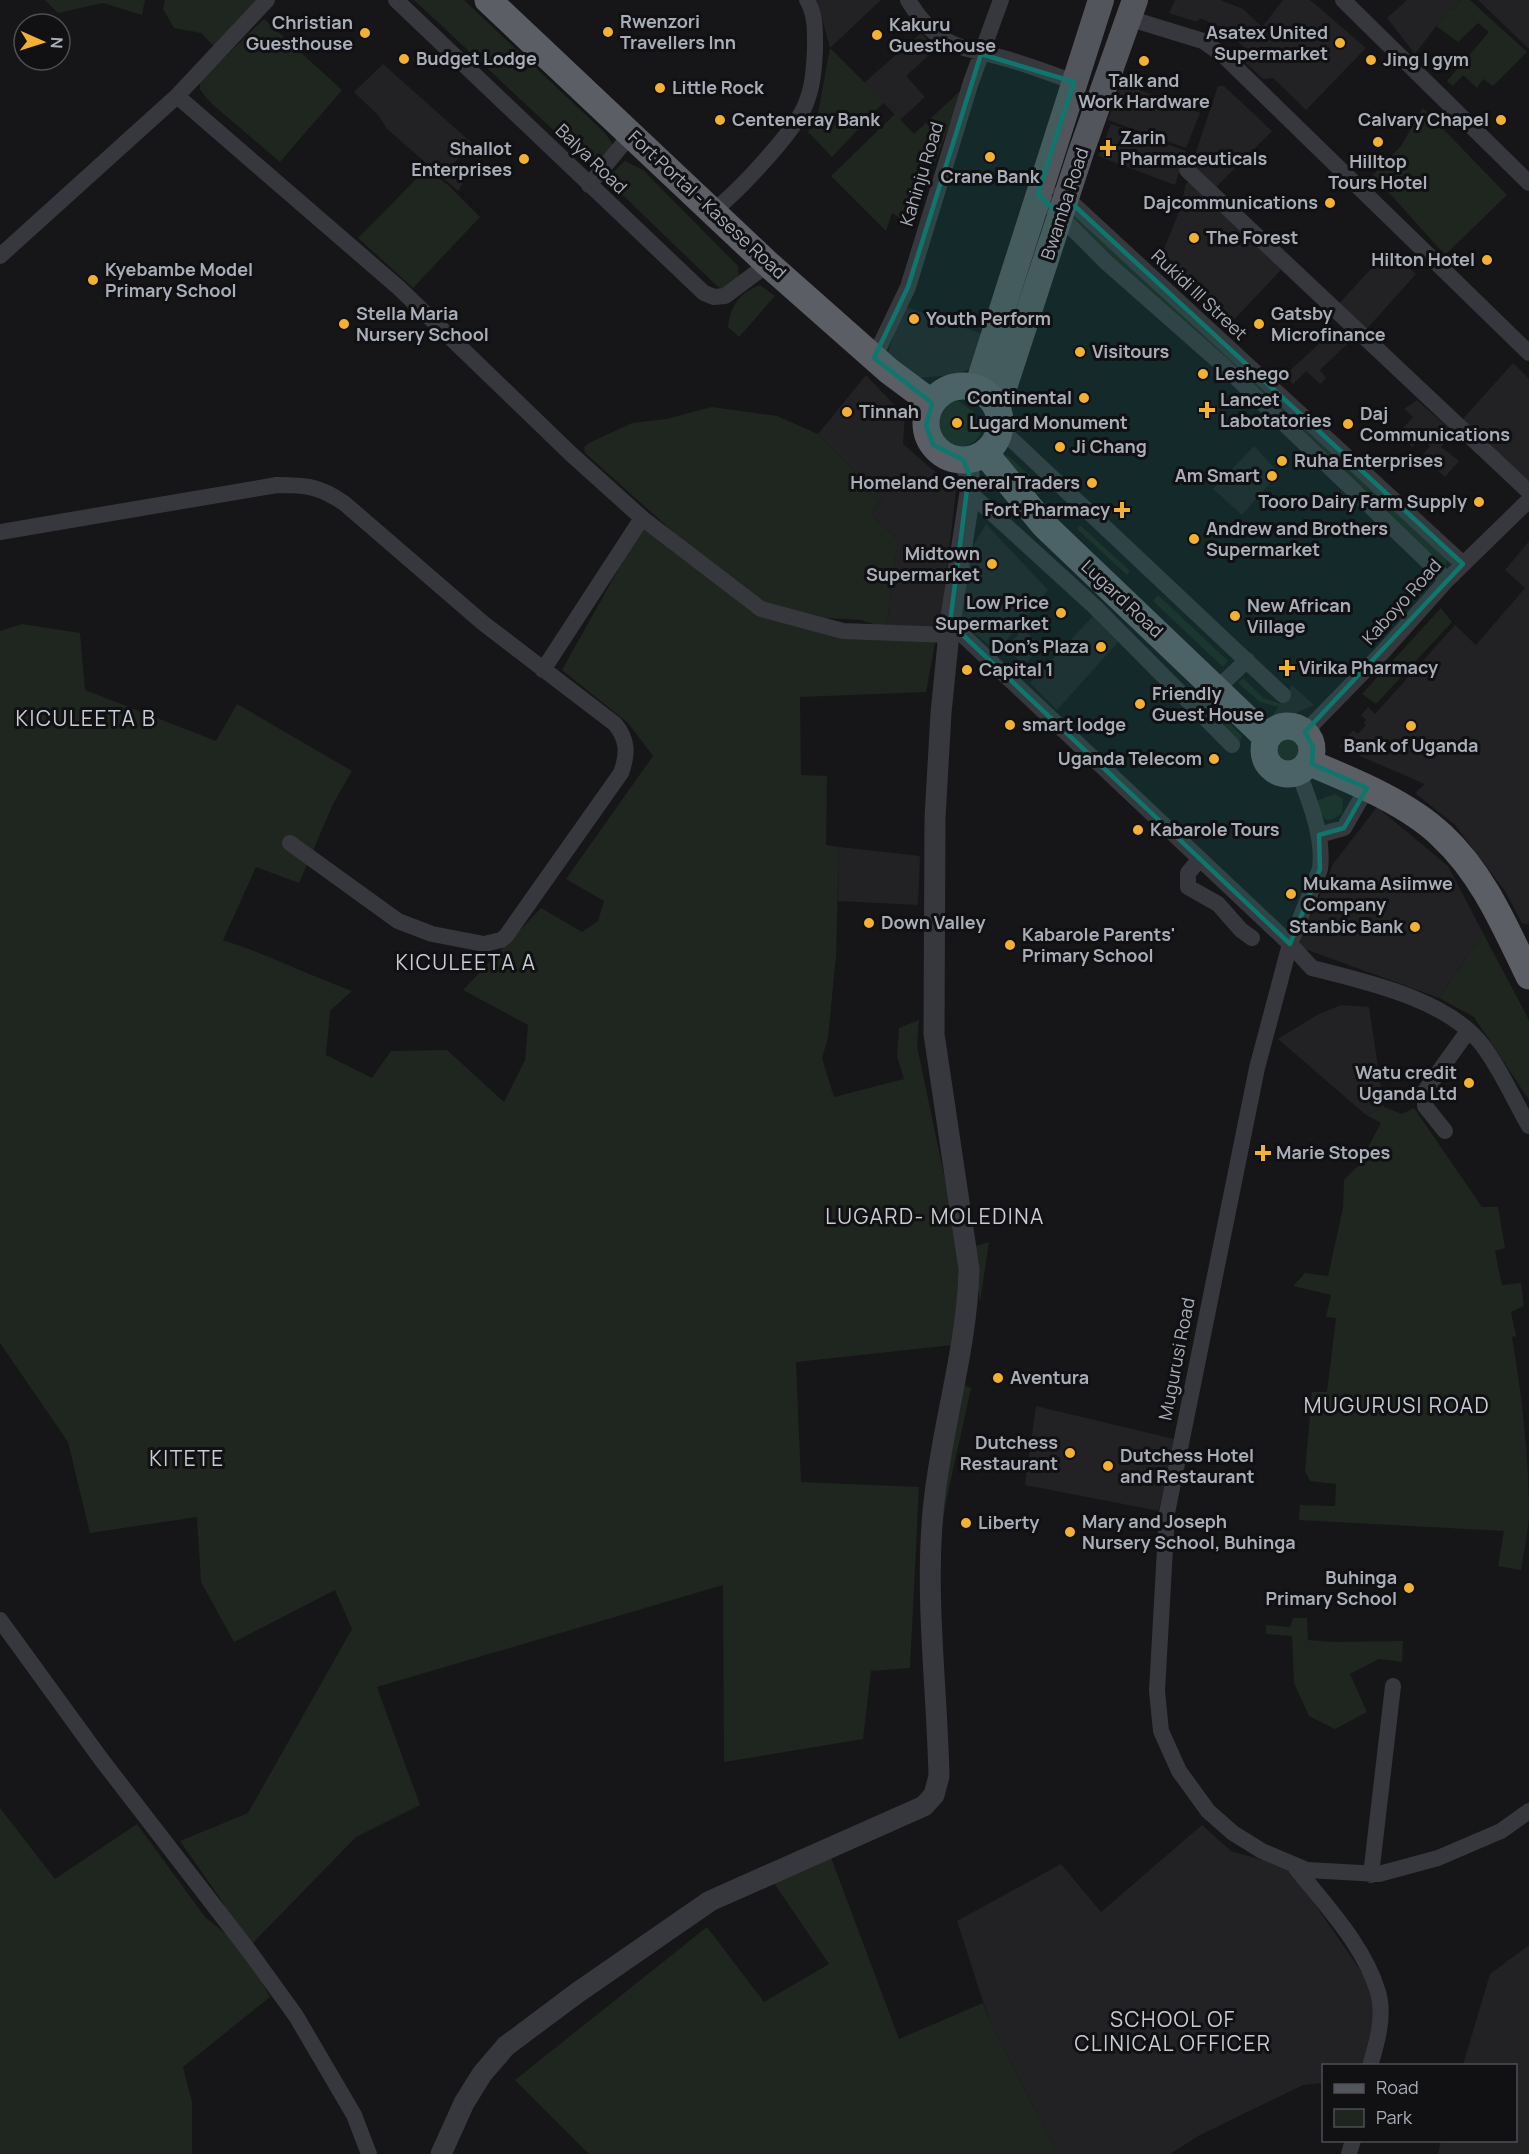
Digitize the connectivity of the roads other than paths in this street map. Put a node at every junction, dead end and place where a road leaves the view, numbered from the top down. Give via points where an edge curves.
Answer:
1 (267, 0) edge
2 (396, 0) edge
3 (488, 0) edge
4 (807, 0) edge
5 (908, 0) edge
6 (1001, 0) edge
7 (1101, 0) edge
8 (1343, 0) edge
9 (1131, 9) edge
10 (981, 54) junction
11 (1074, 82) junction
12 (177, 96) junction
13 (632, 133) junction
14 (1187, 170) dead end
15 (1529, 183) edge
16 (589, 185) junction
17 (1041, 185) junction
18 (1064, 207) junction
19 (713, 211) junction
20 (0, 256) edge
21 (768, 264) junction
22 (1529, 353) edge
23 (874, 358) junction
24 (977, 388) junction
25 (932, 403) junction
26 (986, 439) junction
27 (1529, 492) edge
28 (970, 493) junction
29 (1529, 500) edge
30 (642, 518) junction
31 (0, 532) edge
32 (1463, 564) junction
33 (1447, 580) junction
34 (950, 629) junction
35 (1246, 660) junction
36 (543, 670) junction
37 (1218, 690) junction
38 (1283, 695) dead end
39 (1196, 710) junction
40 (1305, 732) junction
41 (1267, 738) junction
42 (1232, 745) dead end
43 (1304, 768) junction
44 (1367, 788) junction
45 (1319, 835) junction
46 (290, 843) dead end
47 (1200, 860) junction
48 (1252, 938) dead end
49 (1290, 944) junction
50 (1529, 976) edge
51 (1468, 1031) junction
52 (1529, 1126) edge
53 (1444, 1131) dead end
54 (0, 1620) edge
55 (1393, 1686) dead end
56 (1529, 1811) edge
57 (1296, 1868) junction
58 (1371, 1875) junction
59 (1370, 2064) edge
60 (369, 2154) edge
61 (441, 2154) edge

1 - 12 street
2 - 16 street, Balya Road
3 - 13 highway, Fort Portal - Kasese Road
4 - 19 street via 812,9 815,74 804,109 732,197
5 - 10 street via 937,35 950,44
6 - 10 street, Kahinju Road
7 - 11 main road, Bwamba Road
8 - 15 street
9 - 18 main road, Bwamba Road
9 - 22 street via 1203,41 1224,56
10 - 11 street
10 - 23 street, Kahinju Road via 908,287
11 - 17 main road, Bwamba Road
12 - 20 street
12 - 30 street via 399,288
13 - 16 street
13 - 19 highway, Fort Portal - Kasese Road
14 - 27 street
16 - 21 street, Balya Road via 704,293 725,296
17 - 18 street, Rukidi III Street
17 - 24 main road, Bwamba Road
18 - 26 main road, Bwamba Road
18 - 32 street, Rukidi III Street
18 - 33 street, Rukidi III Street via 1107,263 1240,382
19 - 21 highway, Fort Portal - Kasese Road
21 - 23 highway, Fort Portal - Kasese Road
23 - 25 highway, Fort Portal - Kasese Road
24 - 25 highway via 951,387
24 - 26 highway via 989,396
25 - 26 highway via 926,424 933,445 952,458
26 - 28 street via 969,474
26 - 35 street via 1008,436
26 - 37 highway, Lugard Road via 1044,525
28 - 34 street
28 - 39 street, Lugard Road via 1095,607
29 - 32 street, Kaboyo Road
30 - 34 street via 767,612 843,631
30 - 36 street
31 - 36 street via 277,485 323,489
32 - 33 street, Kaboyo Road
33 - 40 street, Kaboyo Road via 1382,654
34 - 47 street via 1040,706
34 - 61 street via 935,818 934,1034 969,1269 968,1306 933,1510 930,1608 939,1776 934,1795 924,1806 710,1901 576,1993 506,2046 464,2103
35 - 37 street
35 - 38 street
36 - 46 street via 615,724 623,735 626,759 621,773 501,940 484,944 466,941 398,921
37 - 39 street
37 - 41 highway, Lugard Road
39 - 42 street, Lugard Road
40 - 41 highway via 1289,725
40 - 43 highway via 1313,747
41 - 43 highway via 1264,756 1274,771 1290,775
43 - 44 highway
43 - 45 street, Mugurusi Road
44 - 45 street via 1344,828
44 - 50 highway via 1429,825 1449,843 1485,891
45 - 49 street, Mugurusi Road via 1320,869
47 - 48 street via 1188,873 1188,887 1224,909
47 - 49 street
49 - 51 street via 1312,968 1411,997
49 - 57 street, Mugurusi Road via 1235,1168 1167,1513 1156,1691 1161,1731 1194,1794 1233,1833
51 - 52 street via 1482,1044
51 - 53 street via 1425,1091 1425,1106
54 - 60 street via 296,2016 354,2115
55 - 58 street
56 - 58 street, Mugurusi Road via 1501,1831 1438,1858
57 - 58 street, Mugurusi Road
57 - 59 street via 1358,1950 1378,1992 1380,2015

